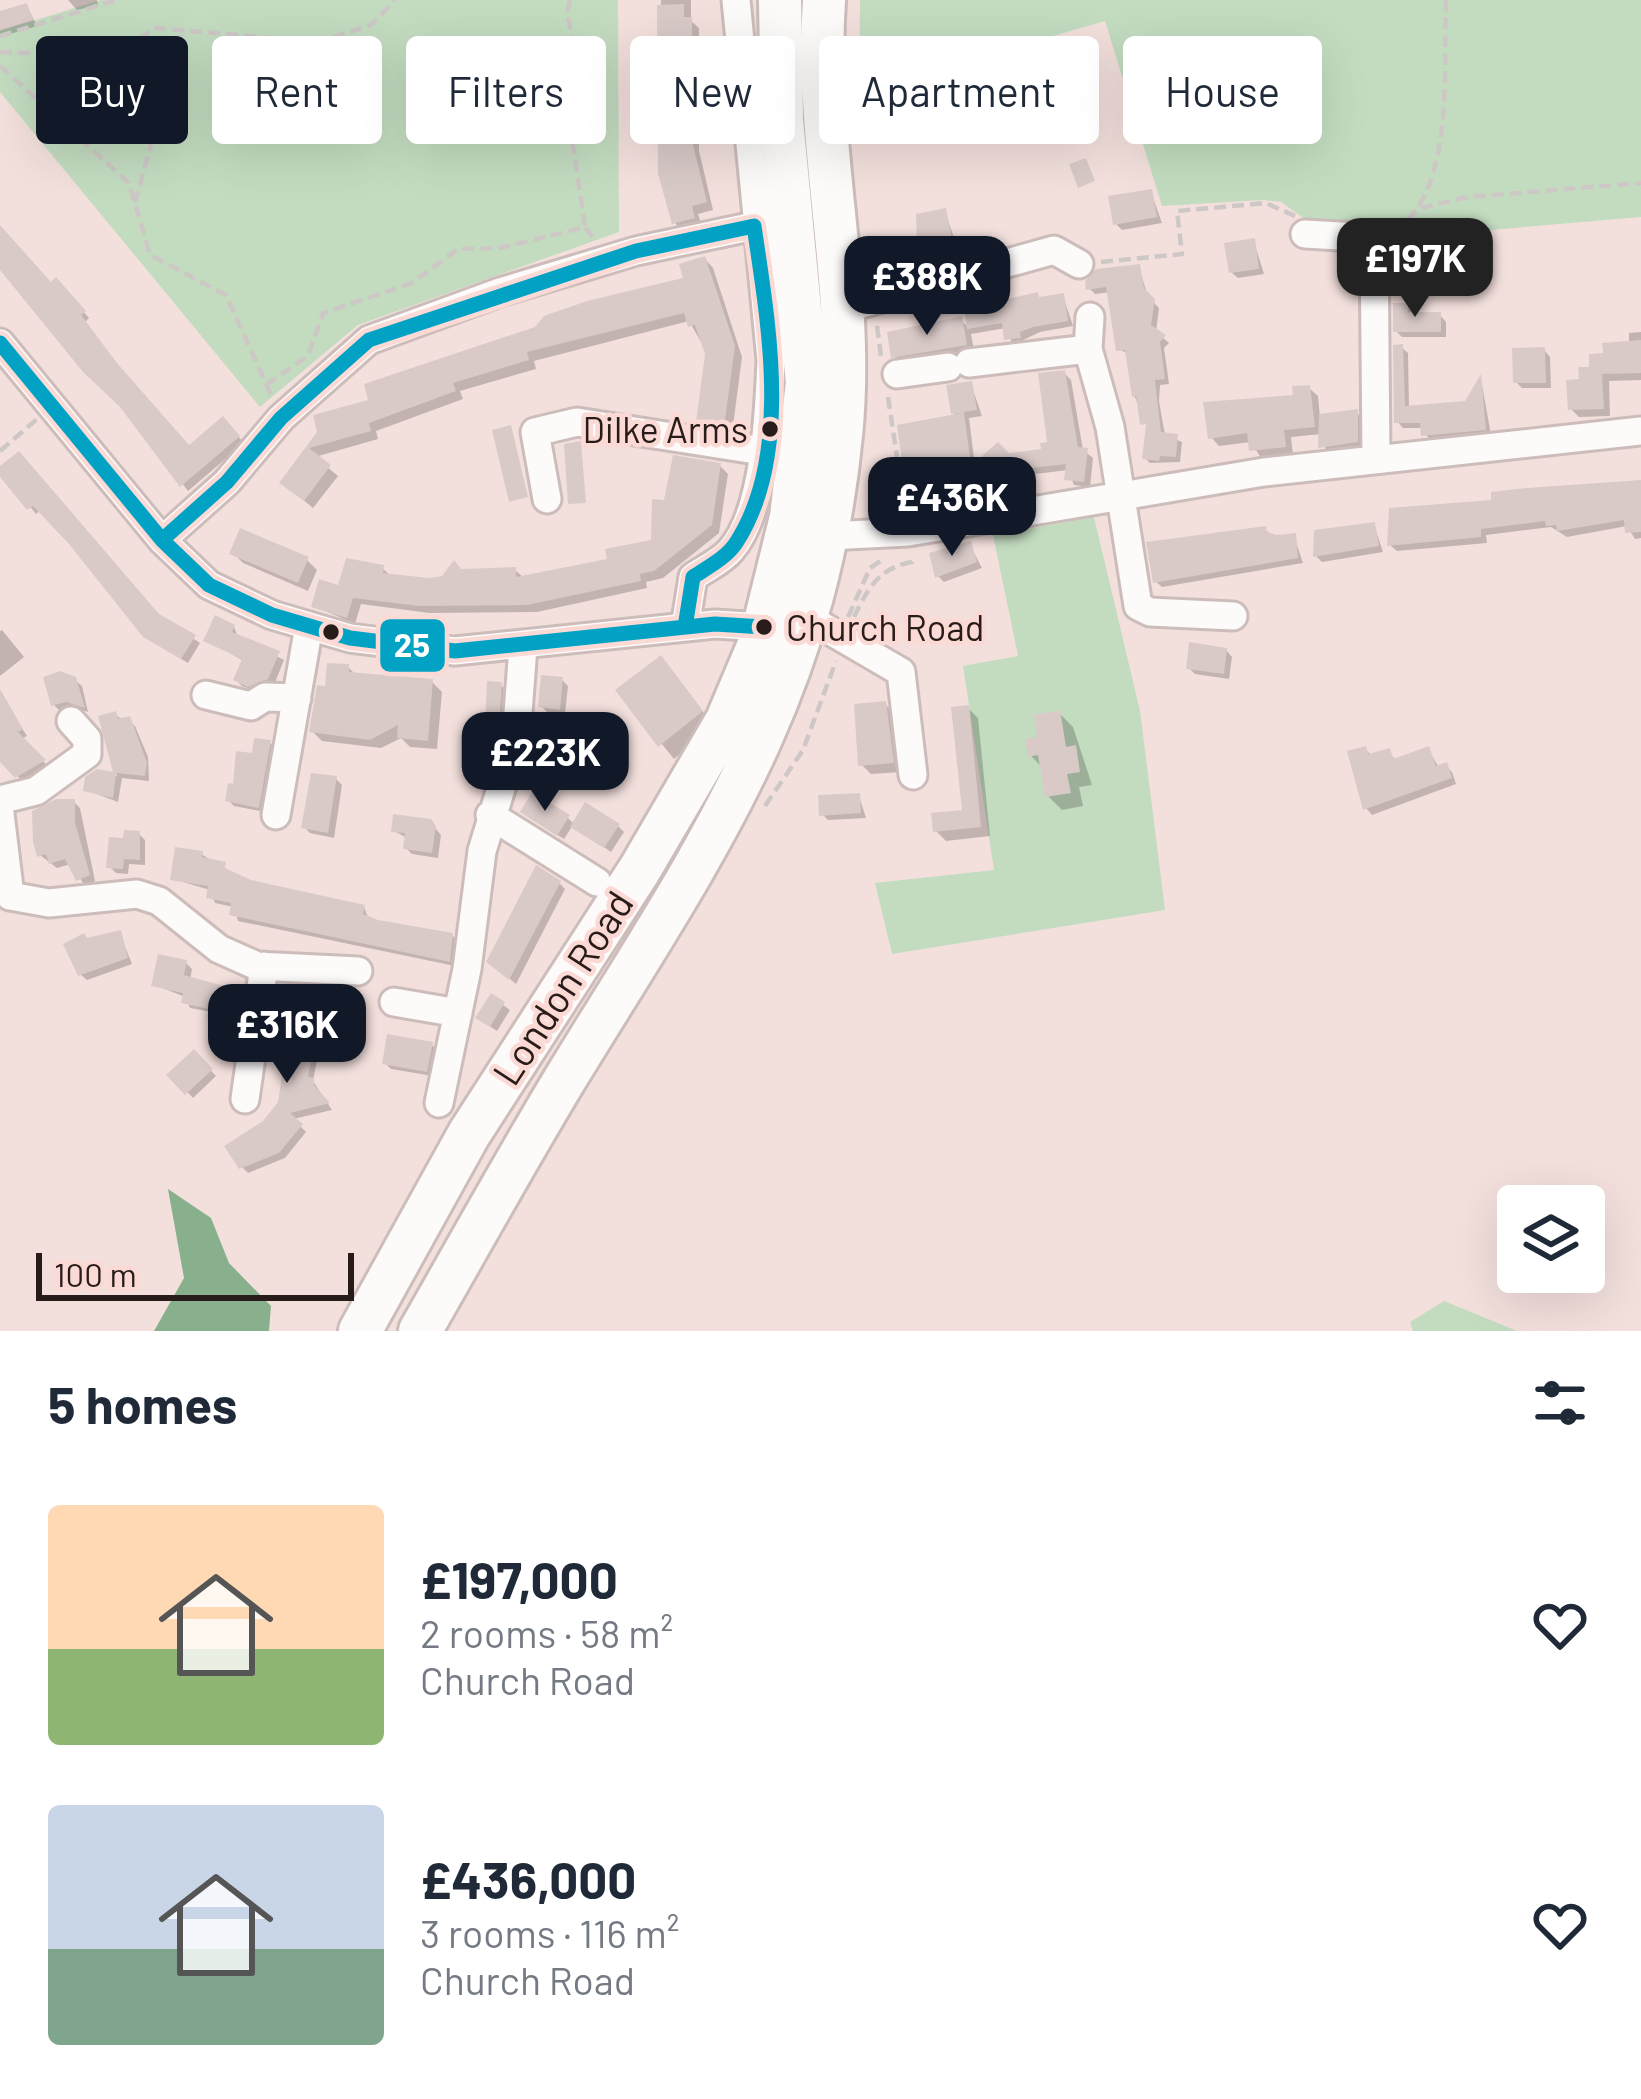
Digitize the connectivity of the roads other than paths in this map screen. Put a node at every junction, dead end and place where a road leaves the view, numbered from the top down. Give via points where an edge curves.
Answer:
1 (736, 0) edge
2 (780, 0) edge
3 (824, 0) edge
4 (754, 226) junction
5 (1301, 226) road end
6 (1079, 265) road end
7 (858, 305) junction
8 (1090, 317) dead end
9 (0, 343) edge
10 (1088, 350) junction
11 (889, 379) road end
12 (1641, 431) edge
13 (763, 452) junction
14 (1376, 459) junction
15 (1122, 497) junction
16 (548, 500) dead end
17 (828, 536) junction
18 (162, 540) junction
19 (779, 576) junction
20 (1232, 616) dead end
21 (835, 622) junction
22 (309, 626) junction
23 (685, 627) junction
24 (764, 627) junction
25 (524, 646) junction
26 (206, 695) dead end
27 (297, 698) junction
28 (70, 721) dead end
29 (913, 775) dead end
30 (0, 800) edge
31 (0, 814) edge
32 (490, 814) junction
33 (277, 815) dead end
34 (597, 882) dead end
35 (5, 903) edge
36 (278, 968) junction
37 (358, 971) dead end
38 (394, 1002) dead end
39 (458, 1013) junction
40 (244, 1100) dead end
41 (439, 1103) dead end
42 (360, 1331) edge
43 (420, 1331) edge

1 - 4 street
2 - 19 highway, London Road via 782,120 807,382
3 - 7 highway, London Road
4 - 13 street via 771,360
4 - 18 street via 611,259 369,340
5 - 14 street via 1374,238
6 - 7 street via 1054,250
7 - 17 highway, London Road
8 - 10 street
9 - 18 street
10 - 11 street
10 - 15 street
12 - 14 street
13 - 16 street via 577,422 535,432
13 - 23 street via 746,525 726,556 694,577
14 - 15 street
15 - 17 street via 910,544
15 - 20 street via 1138,606
17 - 19 street
17 - 21 highway, London Road
18 - 22 street via 209,585
19 - 24 highway, London Road
21 - 29 street via 902,672
21 - 43 highway, London Road via 676,906
22 - 25 street via 455,651
22 - 27 street
23 - 24 street
23 - 25 street
24 - 42 highway, London Road via 727,720 469,1134
25 - 32 street via 516,739
26 - 27 street via 250,706 265,697
27 - 33 street
28 - 30 street via 87,740 87,754 36,790
31 - 35 street
32 - 34 street
32 - 39 street
35 - 36 street via 137,894 160,901 219,950
36 - 37 street
36 - 40 street via 256,1021
38 - 39 street
39 - 41 street

